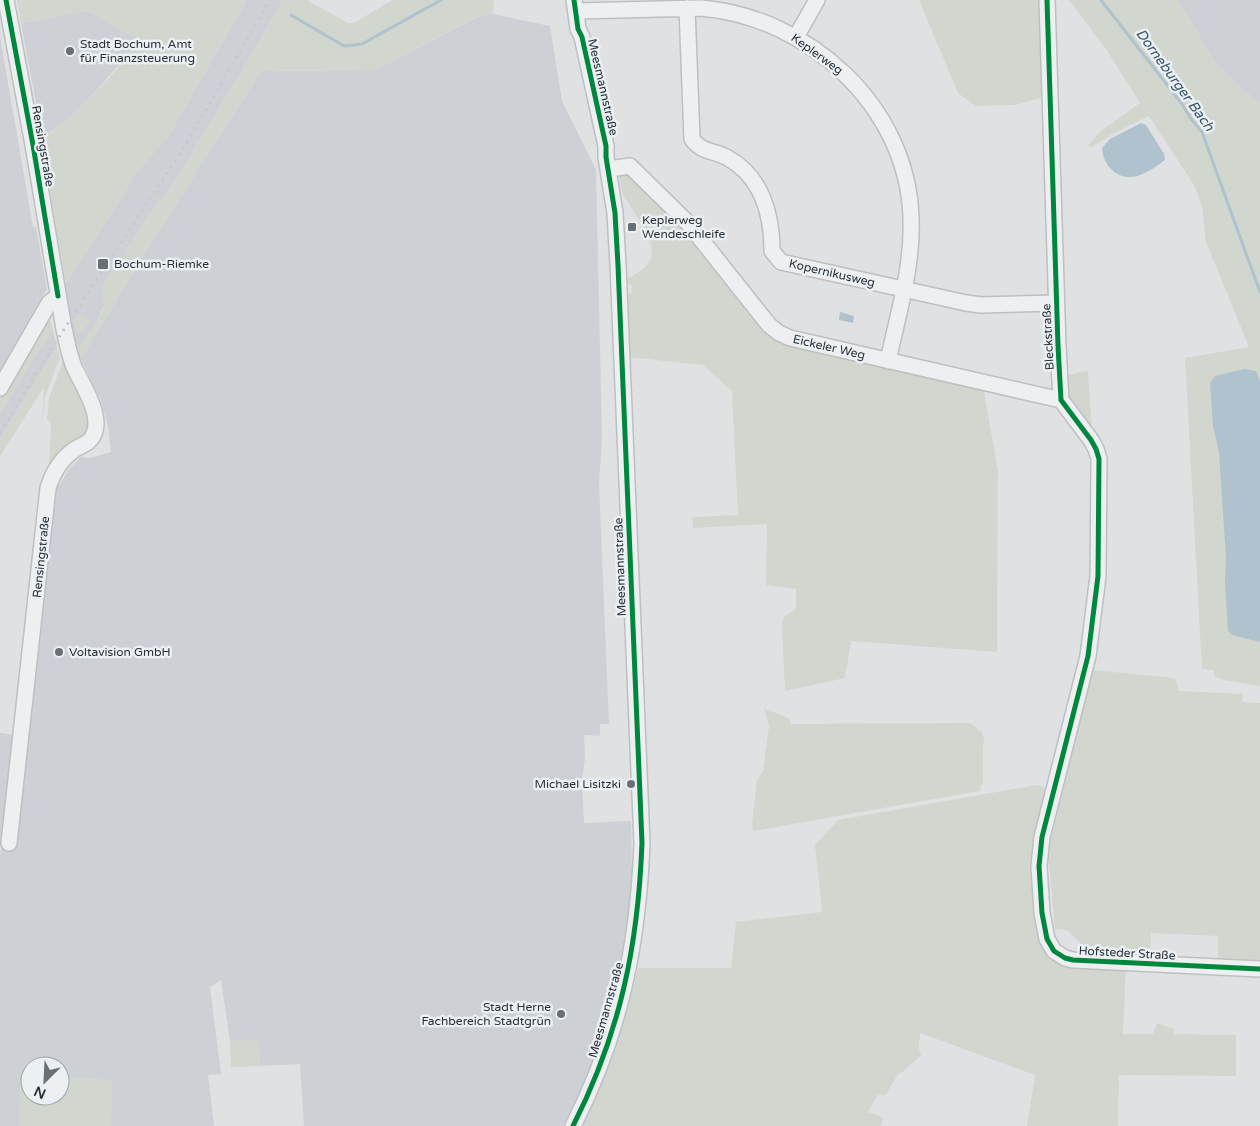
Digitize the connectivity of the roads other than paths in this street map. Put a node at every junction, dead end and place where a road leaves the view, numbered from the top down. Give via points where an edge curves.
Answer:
1 (6, 0) edge
2 (817, 0) edge
3 (1046, 0) edge
4 (575, 6) edge
5 (687, 8) junction
6 (796, 37) junction
7 (607, 163) junction
8 (904, 289) junction
9 (58, 296) junction
10 (1056, 303) junction
11 (888, 361) junction
12 (0, 388) edge
13 (1062, 400) junction
14 (9, 843) dead end
15 (1260, 969) edge
16 (573, 1126) edge

1 - 9 street, Rensingstraße
2 - 6 street
3 - 10 street, Bleckstraße
4 - 5 street, Keplerweg
4 - 7 street, Meesmannstraße
5 - 6 street, Keplerweg via 744,15
5 - 8 street, Kopernikusweg via 692,139 698,147 728,158 755,183 769,214 772,251 781,262
6 - 8 street, Keplerweg via 841,70 864,94 883,122 899,157 911,218
7 - 11 street, Eickeler Weg via 630,166 688,223 769,325 779,333
7 - 16 street, Meesmannstraße via 615,213 618,265 642,859 632,955 622,997 600,1065
8 - 10 street, Kopernikusweg via 981,306
8 - 11 street, Keplerweg
9 - 12 street via 49,303
9 - 14 street, Rensingstraße via 69,354 93,406 96,426 87,443 62,460 48,488
10 - 13 street, Bleckstraße
11 - 13 street, Eickeler Weg
13 - 15 street, Hofsteder Straße via 1096,449 1099,459 1098,571 1087,661 1042,837 1042,913 1049,946 1073,960

